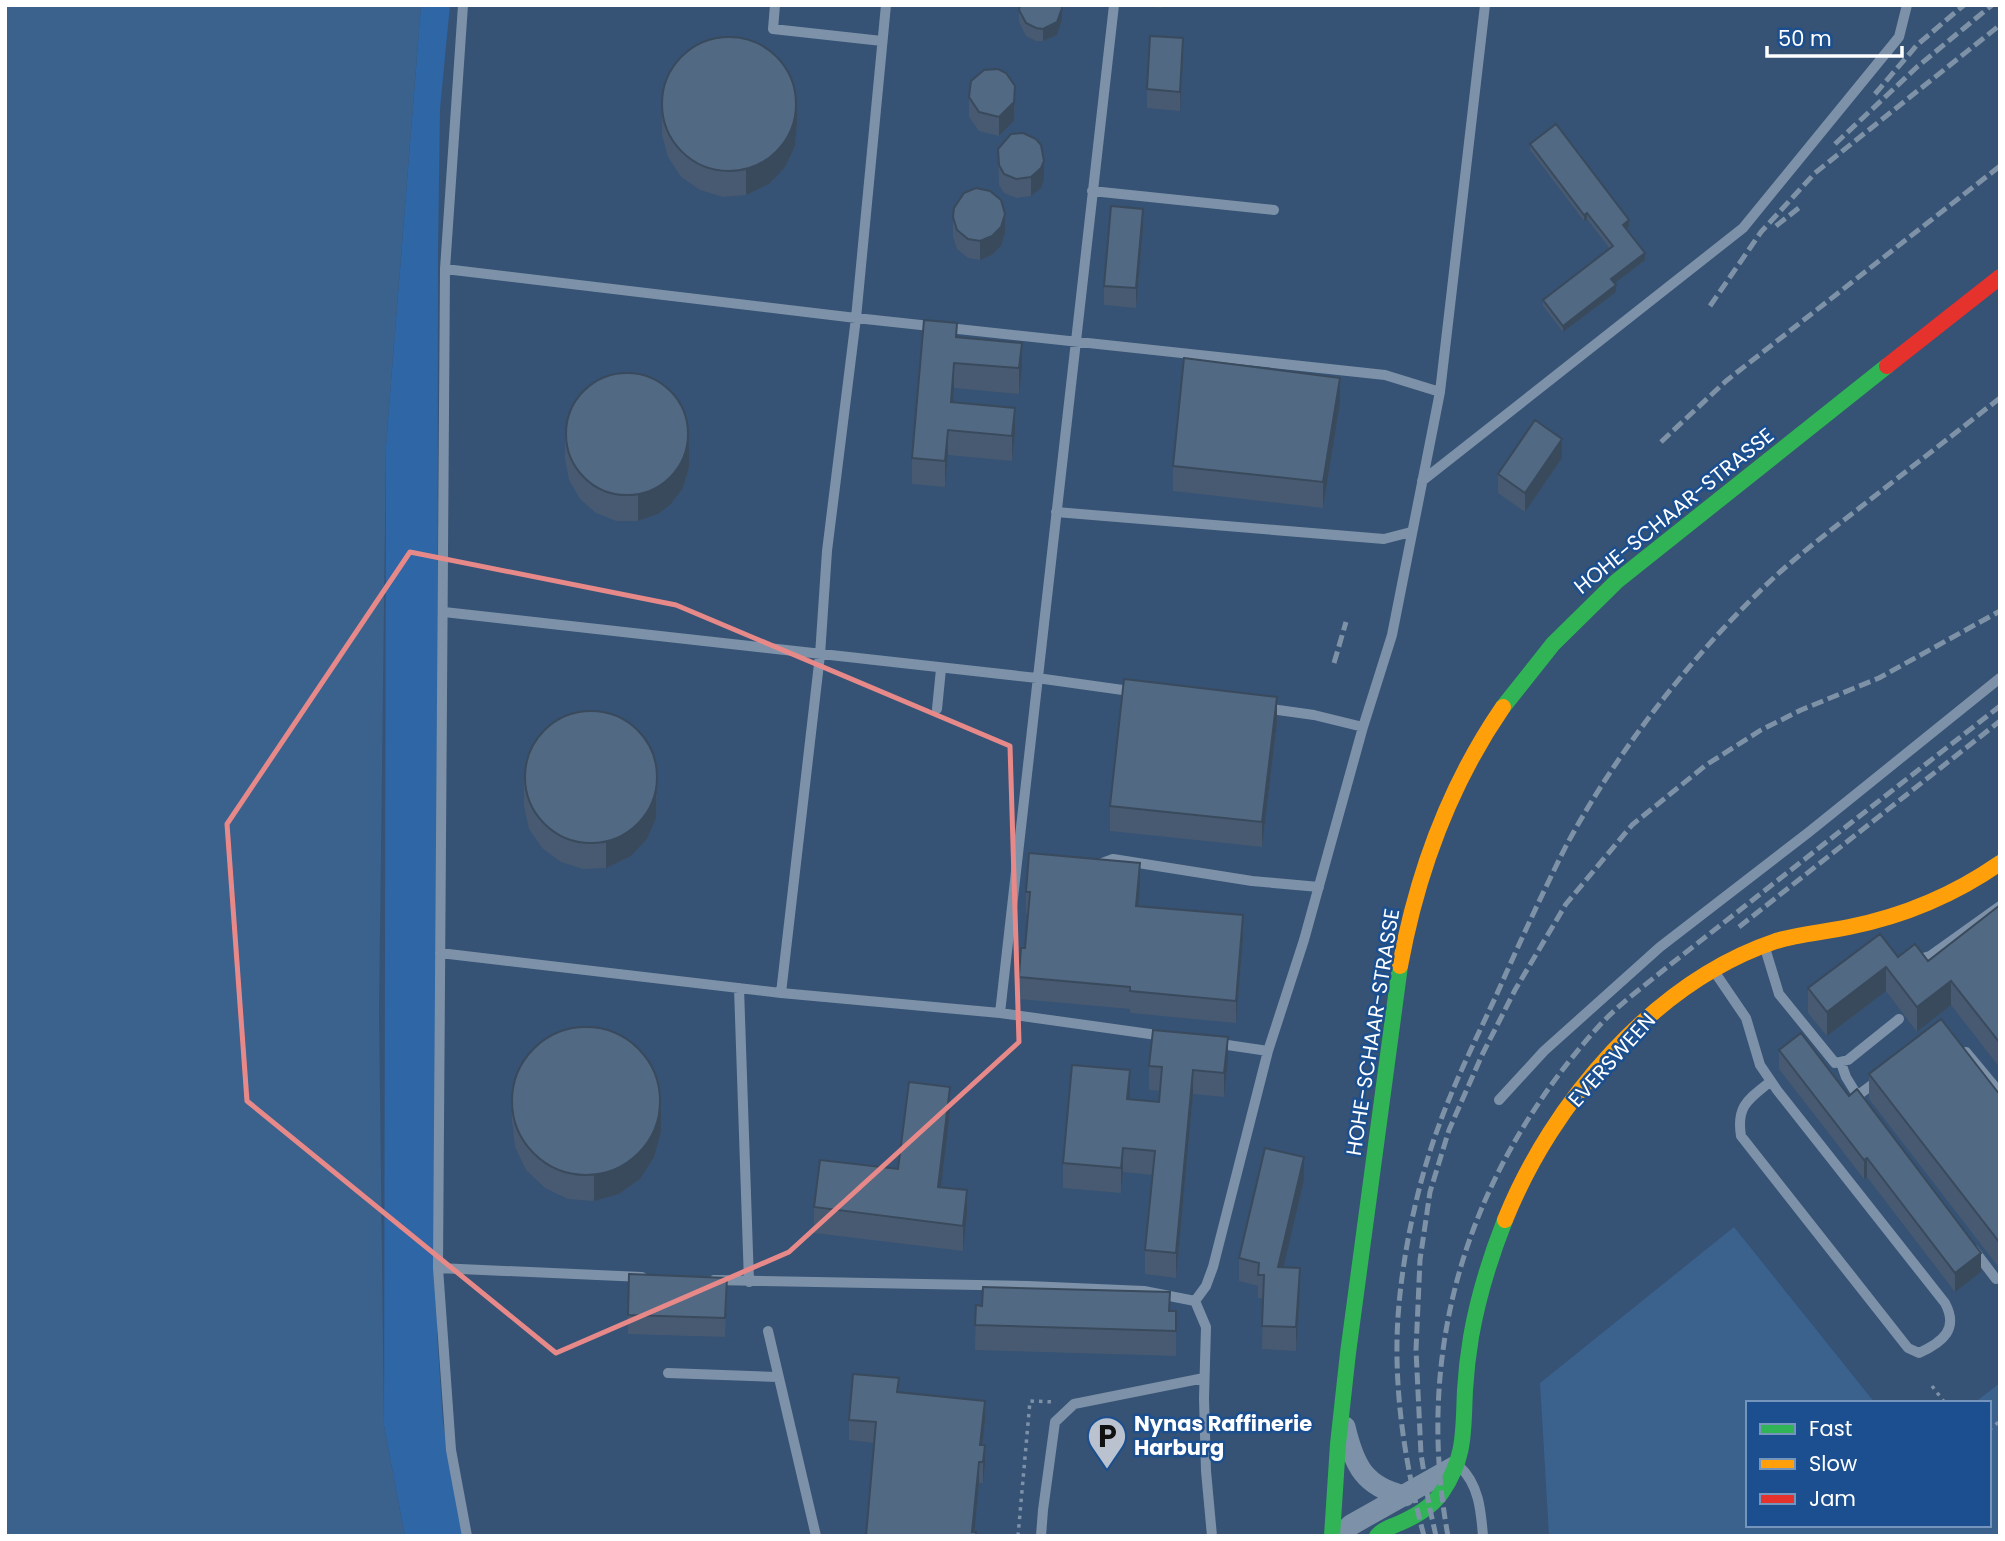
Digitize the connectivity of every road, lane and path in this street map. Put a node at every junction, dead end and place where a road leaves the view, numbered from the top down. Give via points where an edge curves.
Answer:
1 (463, 5) edge
2 (775, 5) edge
3 (886, 5) edge
4 (1114, 5) edge
5 (1485, 5) edge
6 (1907, 5) edge
7 (882, 41) junction
8 (1092, 191) junction
9 (1274, 210) dead end
10 (444, 269) junction
11 (2000, 277) edge
12 (856, 318) junction
13 (1076, 340) junction
14 (1440, 392) junction
15 (1422, 481) junction
16 (1056, 512) junction
17 (1410, 532) junction
18 (444, 612) junction
19 (820, 655) junction
20 (941, 669) junction
21 (1037, 678) junction
22 (2000, 678) edge
23 (1144, 692) edge
24 (1250, 707) edge
25 (937, 709) dead end
26 (1363, 727) junction
27 (1017, 857) junction
28 (1031, 859) edge
29 (2000, 863) edge
30 (1080, 866) edge
31 (1319, 887) junction
32 (2000, 906) edge
33 (1764, 945) junction
34 (440, 953) junction
35 (1903, 959) edge
36 (1712, 969) junction
37 (739, 988) junction
38 (781, 993) junction
39 (1000, 1013) junction
40 (1899, 1018) dead end
41 (1174, 1038) edge
42 (1956, 1039) edge
43 (1201, 1041) edge
44 (1268, 1051) junction
45 (1841, 1063) junction
46 (1887, 1073) edge
47 (1771, 1081) junction
48 (2000, 1093) edge
49 (1857, 1096) junction
50 (1499, 1100) dead end
51 (1872, 1116) edge
52 (1964, 1237) edge
53 (438, 1268) junction
54 (654, 1278) edge
55 (1996, 1279) dead end
56 (708, 1280) edge
57 (749, 1282) junction
58 (1195, 1301) junction
59 (768, 1331) dead end
60 (668, 1373) dead end
61 (778, 1377) junction
62 (1204, 1378) junction
63 (1932, 1386) dead end
64 (1943, 1401) edge
65 (1064, 1402) dead end
66 (1342, 1416) junction
67 (1457, 1465) junction
68 (1405, 1496) junction
69 (1333, 1508) junction
70 (1345, 1531) edge
71 (1379, 1534) edge
72 (467, 1536) edge
73 (816, 1536) edge
74 (1018, 1536) edge
75 (1041, 1536) edge
76 (1212, 1536) edge
77 (1332, 1536) edge
78 (1483, 1536) edge

1 - 10 lane
2 - 7 lane via 773,29
3 - 7 lane
4 - 8 lane
5 - 14 lane
6 - 15 lane via 1899,37 1744,228
7 - 12 lane
8 - 9 lane
8 - 13 lane
10 - 12 lane
10 - 18 lane
11 - 66 main road, HOHE-SCHAAR-STRASSE via 1607,590 1539,660 1500,712 1465,772 1425,869 1405,942
12 - 13 lane
12 - 19 lane via 827,551
13 - 14 lane via 1385,375
13 - 16 lane
14 - 15 lane
15 - 17 lane
16 - 17 lane via 1384,539
16 - 21 lane
17 - 26 lane via 1392,635
18 - 19 lane
18 - 34 lane
19 - 20 lane
19 - 38 lane
20 - 21 lane
20 - 25 lane
21 - 23 lane
21 - 27 lane
22 - 50 lane via 1660,947 1544,1051
24 - 26 lane
26 - 31 lane
27 - 28 lane
27 - 39 lane
29 - 33 main road, EVERSWEEN via 1939,898 1876,926 1800,935
30 - 31 lane via 1113,859
31 - 44 lane
32 - 35 lane via 1930,956
33 - 36 main road, EVERSWEEN
33 - 45 lane via 1779,994 1831,1060
34 - 37 lane
34 - 53 lane
36 - 47 lane via 1746,1018 1760,1065
36 - 67 main road, EVERSWEEN via 1670,999 1620,1045 1572,1102 1511,1205 1489,1263 1472,1335
37 - 38 lane
37 - 57 lane
38 - 39 lane
39 - 41 lane
40 - 45 lane
42 - 48 lane
43 - 44 lane
44 - 58 lane via 1213,1267
45 - 49 lane
46 - 49 lane
47 - 47 lane via 1945,1303 1951,1325 1930,1348 1919,1353 1908,1348 1741,1136 1741,1110
49 - 51 lane
52 - 55 lane
53 - 54 lane
53 - 72 lane via 452,1450
56 - 57 lane
57 - 58 lane via 1028,1286 1144,1291
58 - 62 lane via 1206,1327
59 - 61 lane
60 - 61 lane
61 - 73 lane
62 - 75 lane via 1074,1404 1062,1412 1055,1422
62 - 76 lane
63 - 64 path
65 - 74 path via 1030,1401
66 - 68 street via 1350,1451 1362,1472 1383,1490
66 - 69 main road, HOHE-SCHAAR-STRASSE
67 - 68 street
67 - 71 main road, EVERSWEEN via 1429,1505
67 - 78 lane via 1478,1496
68 - 70 street
69 - 70 street
69 - 77 main road, HOHE-SCHAAR-STRASSE
70 - 71 street, EVERSWEEN

